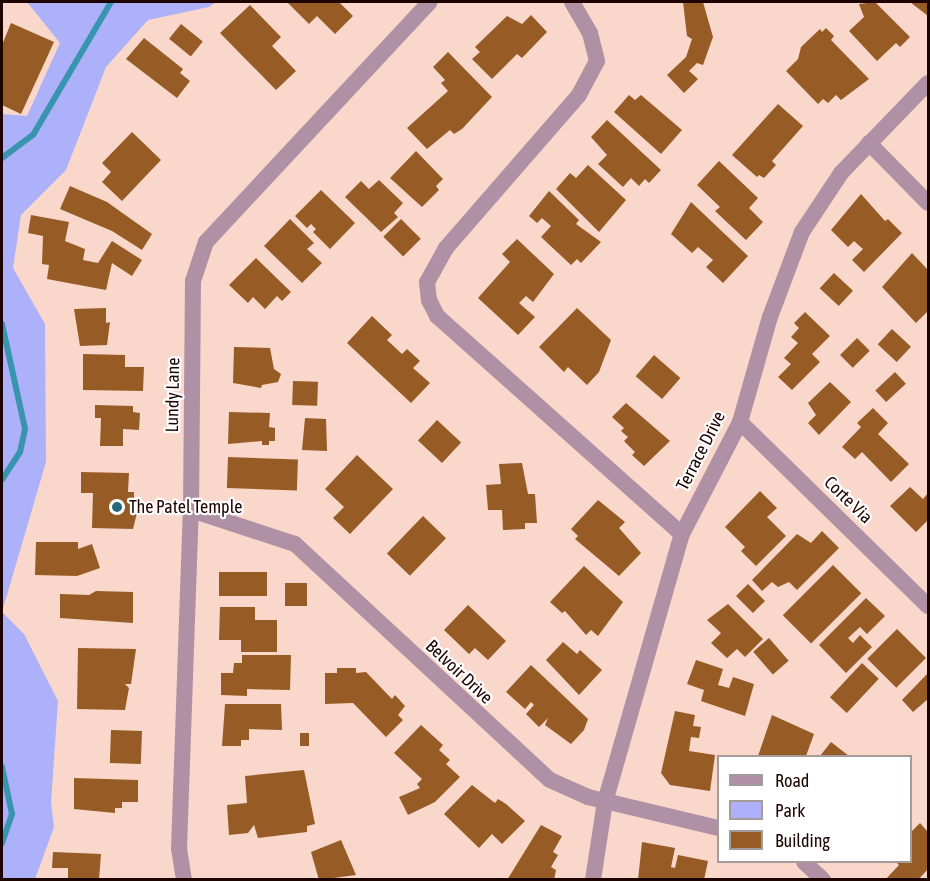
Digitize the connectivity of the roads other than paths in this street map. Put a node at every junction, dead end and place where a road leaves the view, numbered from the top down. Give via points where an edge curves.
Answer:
1 (430, 2) edge
2 (572, 2) edge
3 (928, 83) edge
4 (869, 143) junction
5 (928, 203) edge
6 (740, 422) junction
7 (191, 510) junction
8 (682, 534) junction
9 (928, 606) edge
10 (605, 802) junction
11 (717, 828) edge
12 (806, 863) edge
13 (184, 879) edge
14 (592, 879) edge
15 (823, 879) edge

1 - 7 street, Lundy Lane via 206,242 193,281
2 - 8 street via 590,33 597,62 579,95 446,248 427,282 429,300 437,316
3 - 4 street, Terrace Drive
4 - 5 street
4 - 6 street, Terrace Drive via 834,182 802,232 770,317
6 - 8 street, Terrace Drive
6 - 9 street, Corte Via
7 - 10 street, Belvoir Drive via 295,544 550,780
7 - 13 street, Lundy Lane via 179,849
8 - 10 street, Terrace Drive
10 - 11 street, Belvoir Drive
10 - 14 street, Terrace Drive
12 - 15 street

